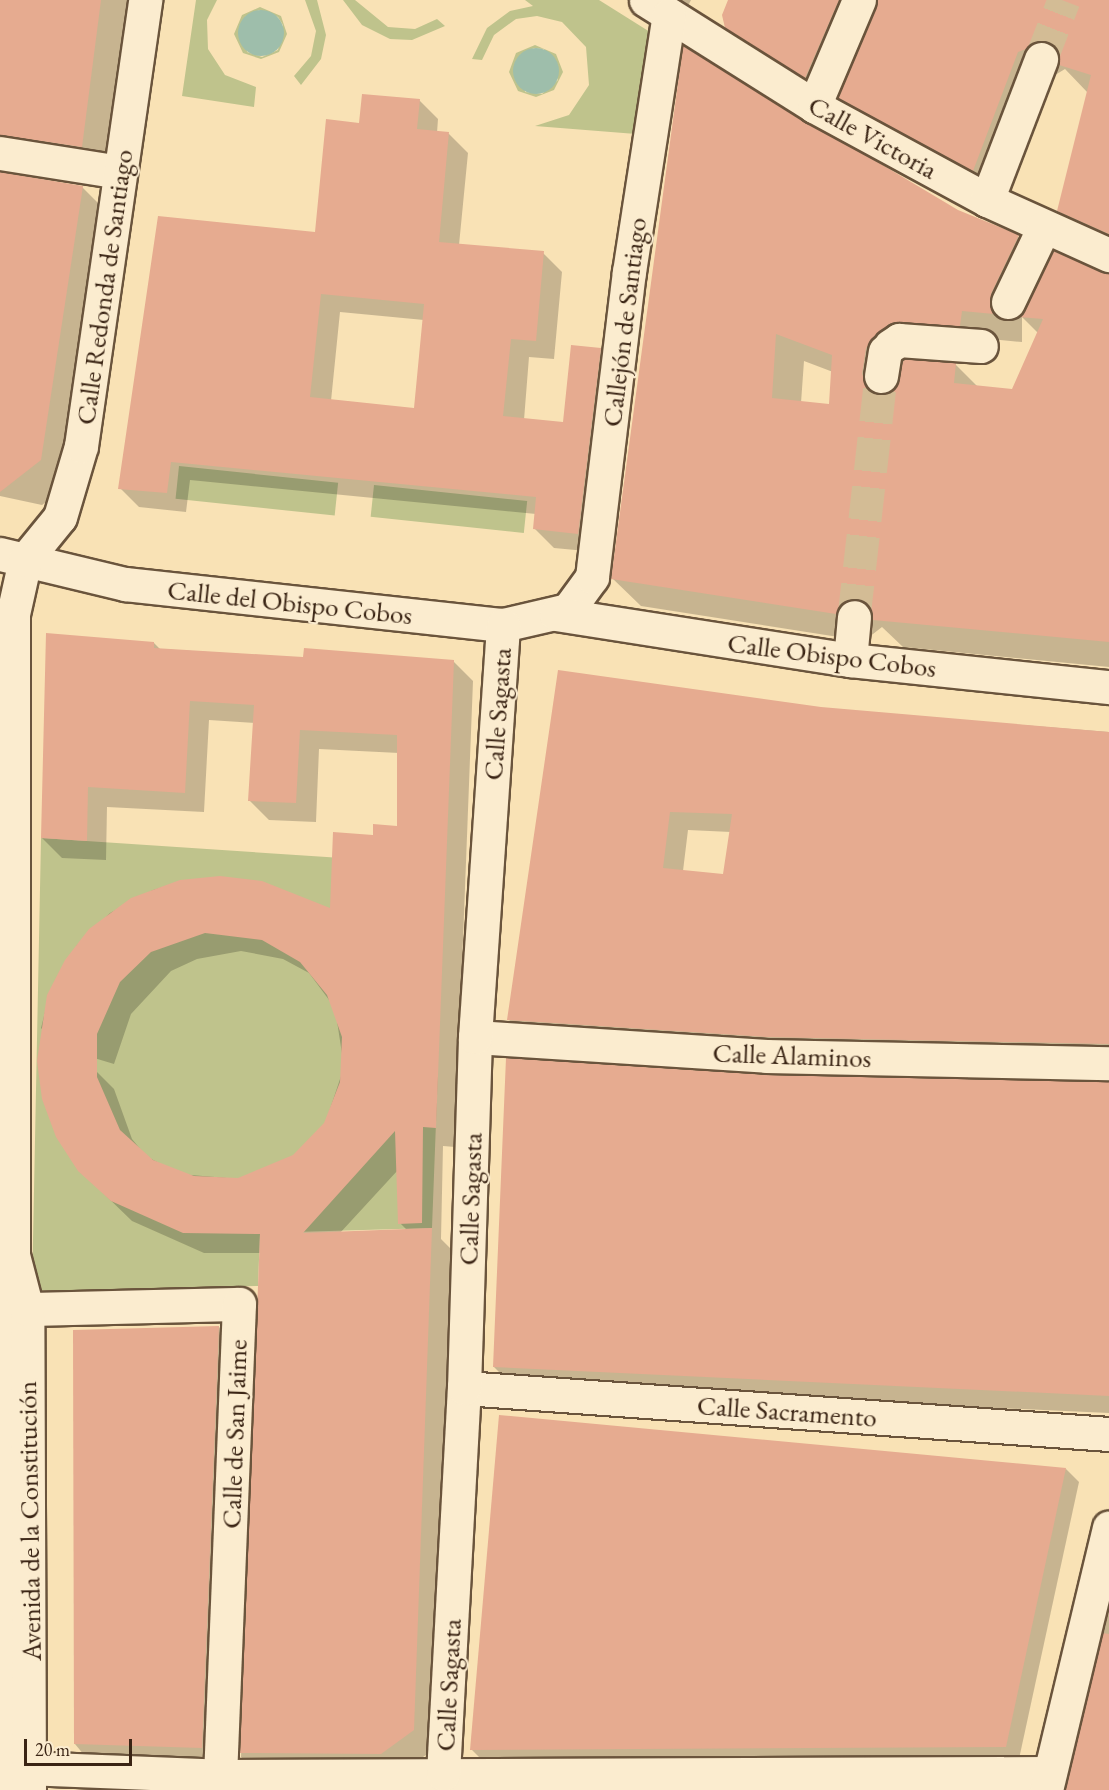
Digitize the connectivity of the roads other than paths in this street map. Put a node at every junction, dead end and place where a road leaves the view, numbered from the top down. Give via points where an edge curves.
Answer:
1 (145, 0) edge
2 (860, 0) edge
3 (667, 5) edge
4 (1041, 59) tunnel mouth
5 (814, 106) junction
6 (0, 153) edge
7 (120, 172) junction
8 (987, 200) junction
9 (1044, 227) junction
10 (1109, 255) edge
11 (1008, 302) dead end
12 (981, 346) dead end
13 (886, 358) tunnel mouth
14 (13, 557) edge
15 (556, 614) junction
16 (854, 616) tunnel mouth
17 (503, 625) junction
18 (850, 660) junction
19 (1109, 687) edge
20 (5, 876) edge
21 (475, 1037) junction
22 (1109, 1062) edge
23 (6, 1255) edge
24 (27, 1309) junction
25 (464, 1388) junction
26 (1109, 1434) edge
27 (1109, 1527) edge
28 (443, 1774) junction
29 (13, 1776) edge
30 (220, 1776) junction
31 (1047, 1781) edge
32 (355, 1783) edge

1 - 7 street, Calle Redonda de Santiago
2 - 5 street
3 - 5 street, Calle Victoria
3 - 15 street, Callejón de Santiago via 592,577 579,600
4 - 8 street
5 - 8 street, Calle Victoria
6 - 7 street
7 - 14 street, Calle Redonda de Santiago via 77,464 60,517
8 - 9 street, Calle Victoria
9 - 10 street, Calle Victoria
9 - 11 street
12 - 13 street via 899,340
14 - 17 street, Calle del Obispo Cobos via 125,584
14 - 20 street, Avenida de la Constitución
15 - 17 street, Calle del Obispo Cobos
15 - 18 street, Calle Obispo Cobos
16 - 18 street
17 - 21 street, Calle Sagasta
18 - 19 street, Calle Obispo Cobos
20 - 23 street, Avenida de la Constitución
21 - 22 street, Calle Alaminos via 766,1056
21 - 25 street, Calle Sagasta
23 - 24 street, Avenida de la Constitución
23 - 29 street, Avenida de la Constitución via 0,1285
24 - 29 street, Avenida de la Constitución
24 - 30 street, Calle de San Jaime via 239,1304
25 - 26 street, Calle Sacramento
25 - 28 street, Calle Sagasta
27 - 31 street
28 - 31 street
28 - 32 street
29 - 30 street
30 - 32 street

